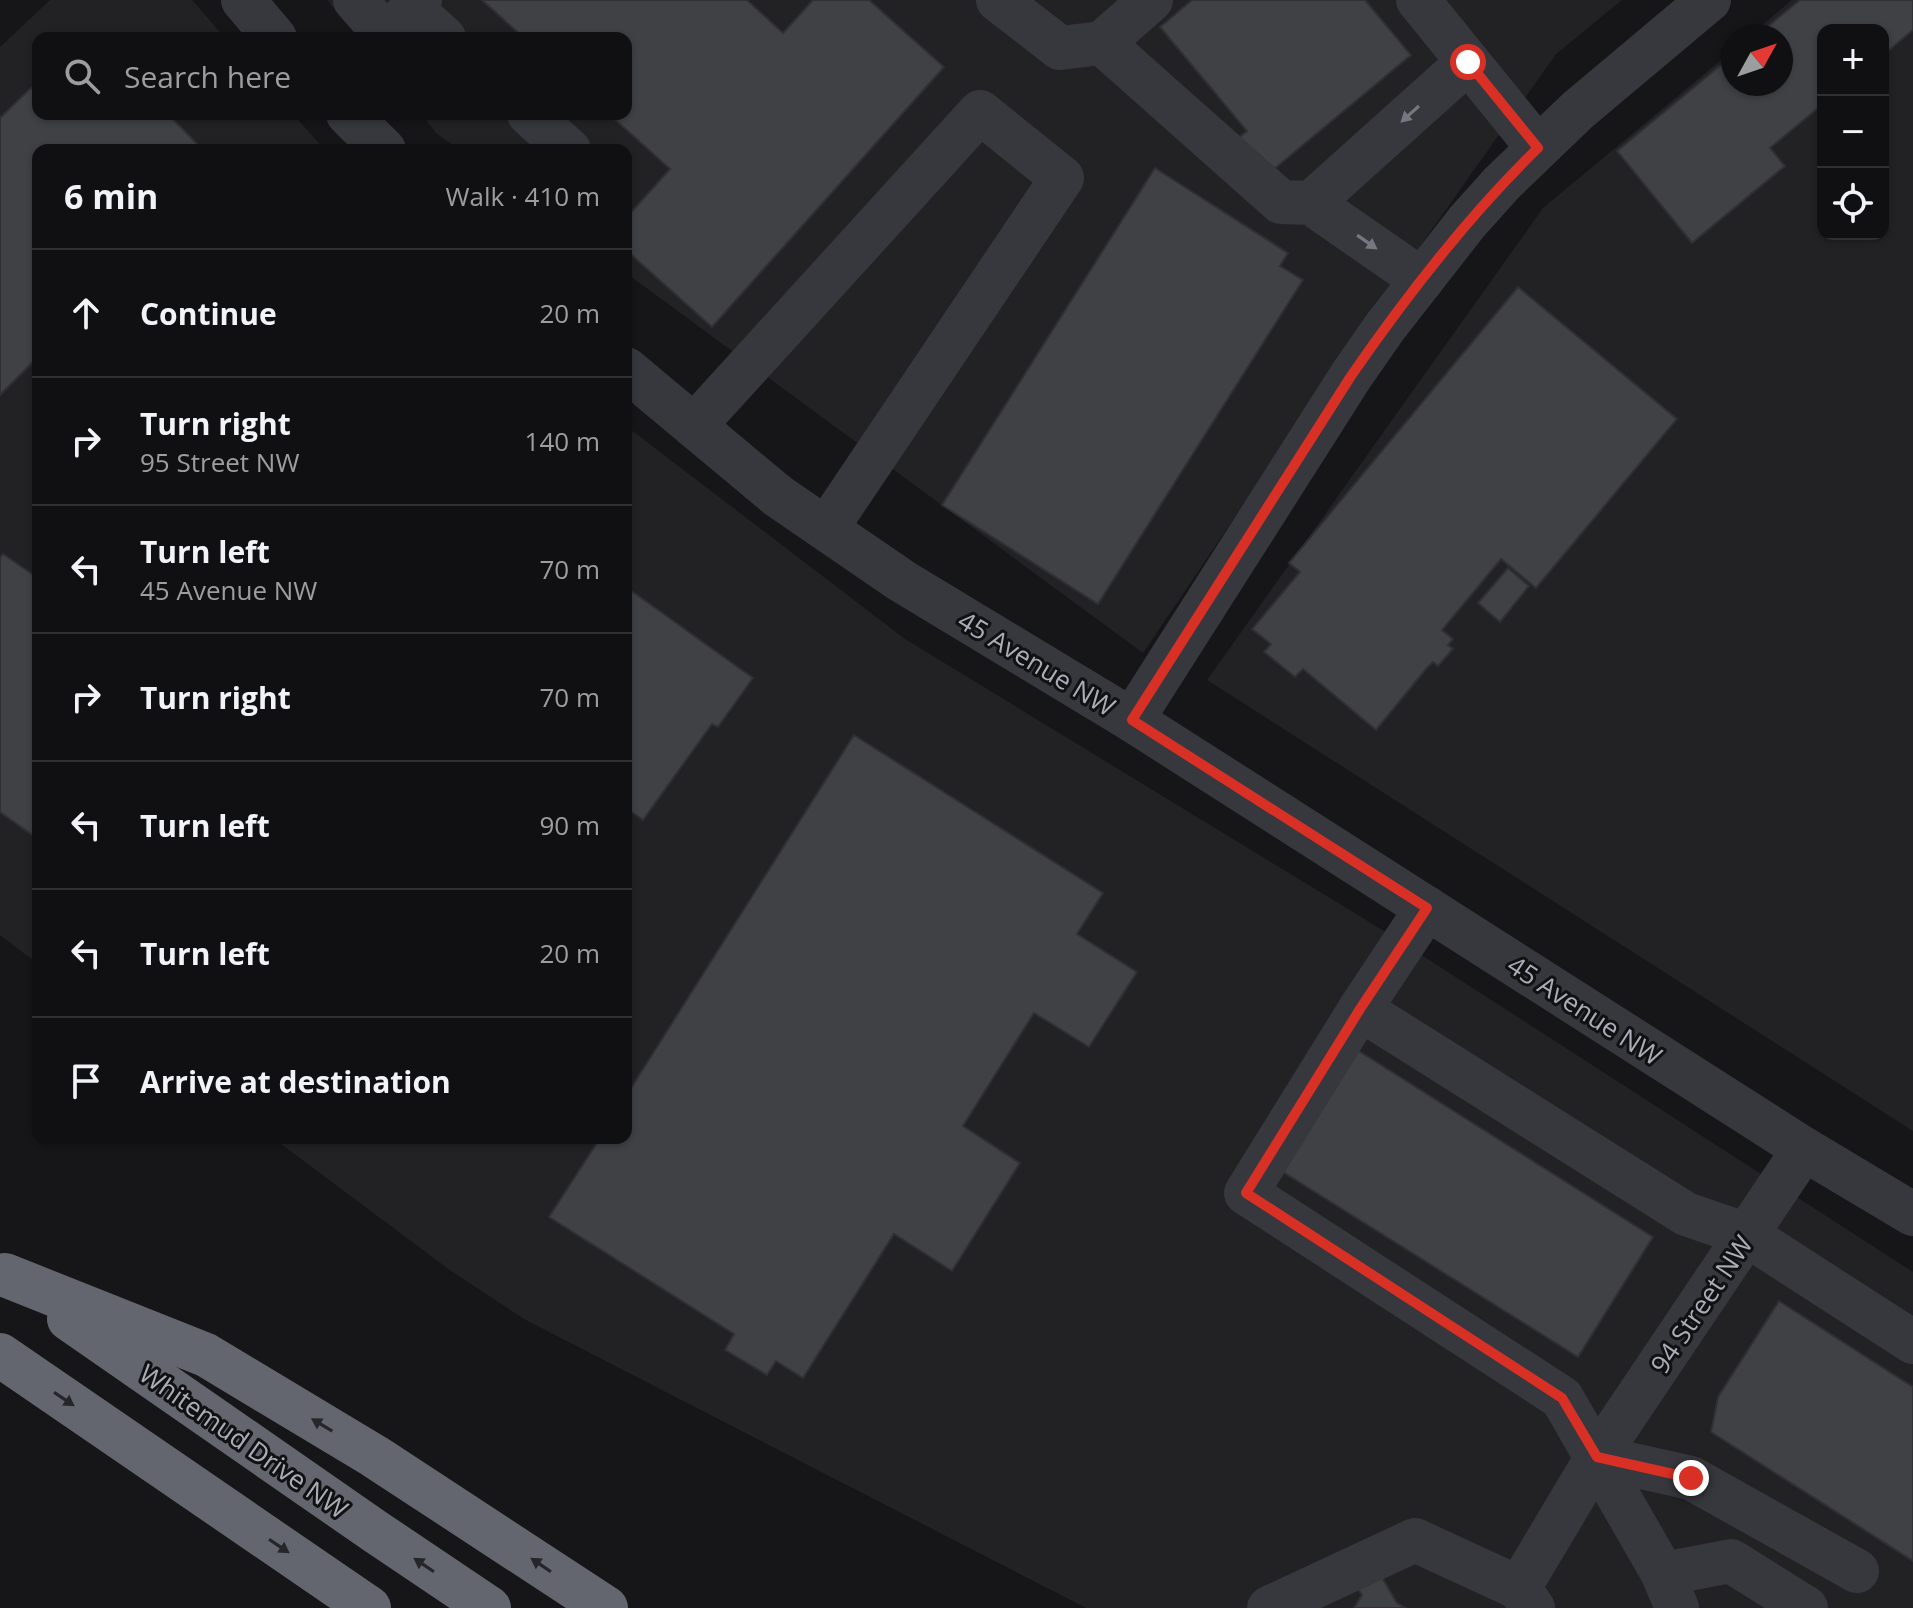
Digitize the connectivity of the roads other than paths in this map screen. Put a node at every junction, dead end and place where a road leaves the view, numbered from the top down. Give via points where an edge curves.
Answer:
1 (243, 0) edge
2 (355, 0) edge
3 (1151, 0) edge
4 (1418, 0) edge
5 (1709, 0) edge
6 (1010, 3) edge
7 (401, 21) edge
8 (270, 32) edge
9 (429, 32) edge
10 (1102, 43) junction
11 (1468, 62) junction
12 (354, 120) edge
13 (536, 120) edge
14 (378, 144) edge
15 (562, 144) edge
16 (1538, 148) junction
17 (1311, 203) junction
18 (1422, 280) junction
19 (632, 374) edge
20 (694, 426) junction
21 (826, 529) junction
22 (1132, 720) junction
23 (1427, 908) junction
24 (1360, 1009) junction
25 (1804, 1149) junction
26 (1911, 1209) edge
27 (1747, 1235) junction
28 (2, 1273) edge
29 (1913, 1342) edge
30 (0, 1355) edge
31 (1597, 1457) junction
32 (1857, 1571) dead end
33 (1670, 1591) edge
34 (1526, 1598) edge
35 (369, 1608) edge
36 (489, 1608) edge
37 (606, 1608) edge
38 (1269, 1608) edge
39 (1806, 1608) edge

1 - 8 street
2 - 7 street
3 - 10 street
4 - 11 street
5 - 16 street
6 - 10 street via 1060,48
7 - 9 street
10 - 17 street via 1281,202
11 - 16 street
11 -> 17 street
12 - 14 street
13 - 15 street
16 - 18 street via 1467,222
17 -> 18 street
18 - 22 street via 1351,376
19 - 20 street, 45 Avenue NW
20 - 21 street, 45 Avenue NW
20 - 21 street via 980,112 1062,178
21 - 22 street, 45 Avenue NW via 912,588
22 - 23 street, 45 Avenue NW
23 - 24 street
23 - 25 street, 45 Avenue NW
24 - 27 street via 1686,1214
24 - 31 street via 1246,1193 1562,1398
25 - 26 street, 45 Avenue NW
25 - 27 street, 94 Street NW
27 - 29 street
27 - 31 street, 94 Street NW
36 -> 28 highway, Whitemud Drive NW
37 -> 28 highway via 374,1456 206,1355
30 -> 35 highway
31 - 32 street via 1691,1478
31 - 33 street
31 - 34 street, 94 Street NW
33 - 39 street via 1731,1561
34 - 38 street via 1415,1540

